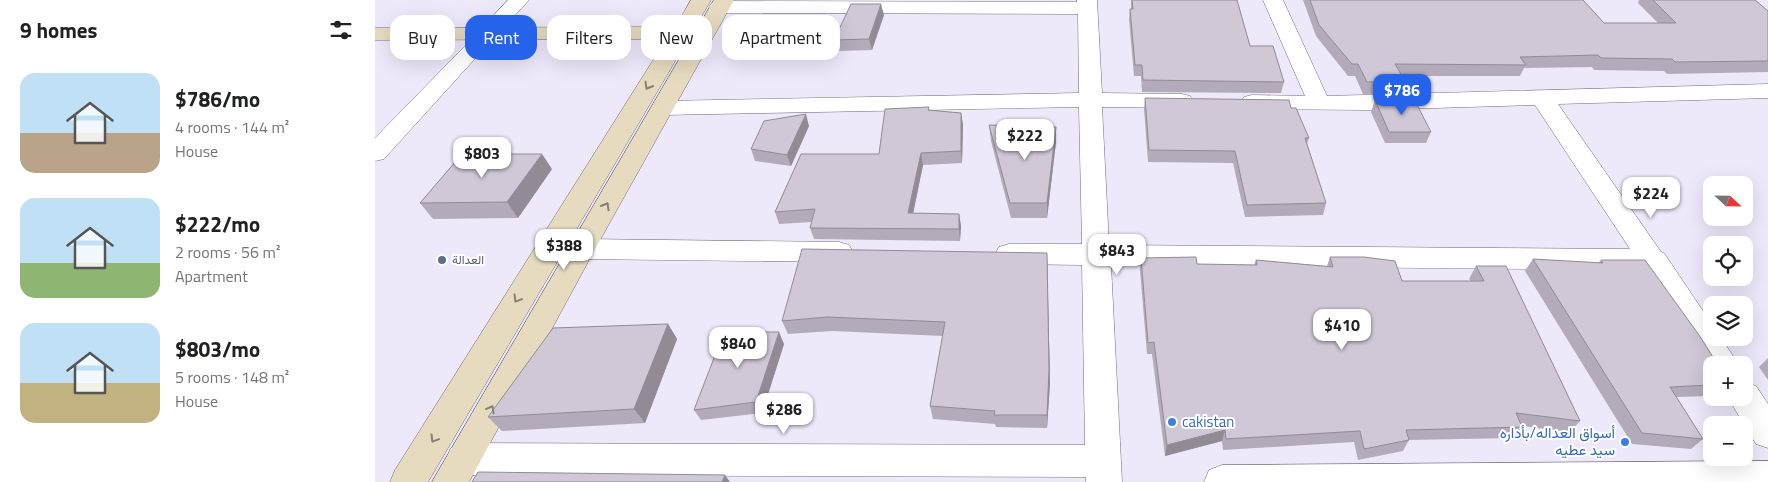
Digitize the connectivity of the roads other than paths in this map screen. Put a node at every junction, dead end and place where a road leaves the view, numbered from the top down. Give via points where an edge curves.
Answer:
1 (519, 0) edge
2 (1273, 0) edge
3 (1087, 4) edge
4 (708, 7) edge
5 (505, 15) edge
6 (375, 34) edge
7 (465, 40) edge
8 (640, 40) junction
9 (537, 41) edge
10 (465, 42) edge
11 (375, 48) edge
12 (465, 58) edge
13 (662, 62) junction
14 (1768, 91) edge
15 (1542, 98) junction
16 (1091, 100) junction
17 (1200, 101) edge
18 (1229, 101) edge
19 (1319, 102) junction
20 (663, 108) junction
21 (375, 153) edge
22 (581, 249) junction
23 (547, 250) junction
24 (868, 252) edge
25 (987, 253) edge
26 (1096, 254) junction
27 (1653, 260) junction
28 (1717, 356) edge
29 (1750, 406) edge
30 (1768, 433) edge
31 (457, 470) edge
32 (1104, 471) edge
33 (1768, 478) edge
34 (1463, 481) edge
35 (408, 482) edge
36 (1221, 482) edge

1 - 5 street
2 - 19 street
3 - 4 street
3 - 16 street
4 - 8 street
4 - 13 street
4 - 20 street
6 - 7 street
8 - 9 street
8 - 13 street
10 - 11 street
12 - 21 street
13 -> 23 street
14 - 15 street
15 - 19 street
15 - 27 street
16 - 17 street
16 - 20 street
16 - 26 street
18 - 19 street
22 -> 20 street
22 - 23 street
22 - 24 street
31 -> 22 street
23 -> 35 street
25 - 26 street
26 - 27 street
26 - 32 street
27 - 28 street
29 - 30 street
31 - 32 street
33 - 34 street
34 - 36 street

